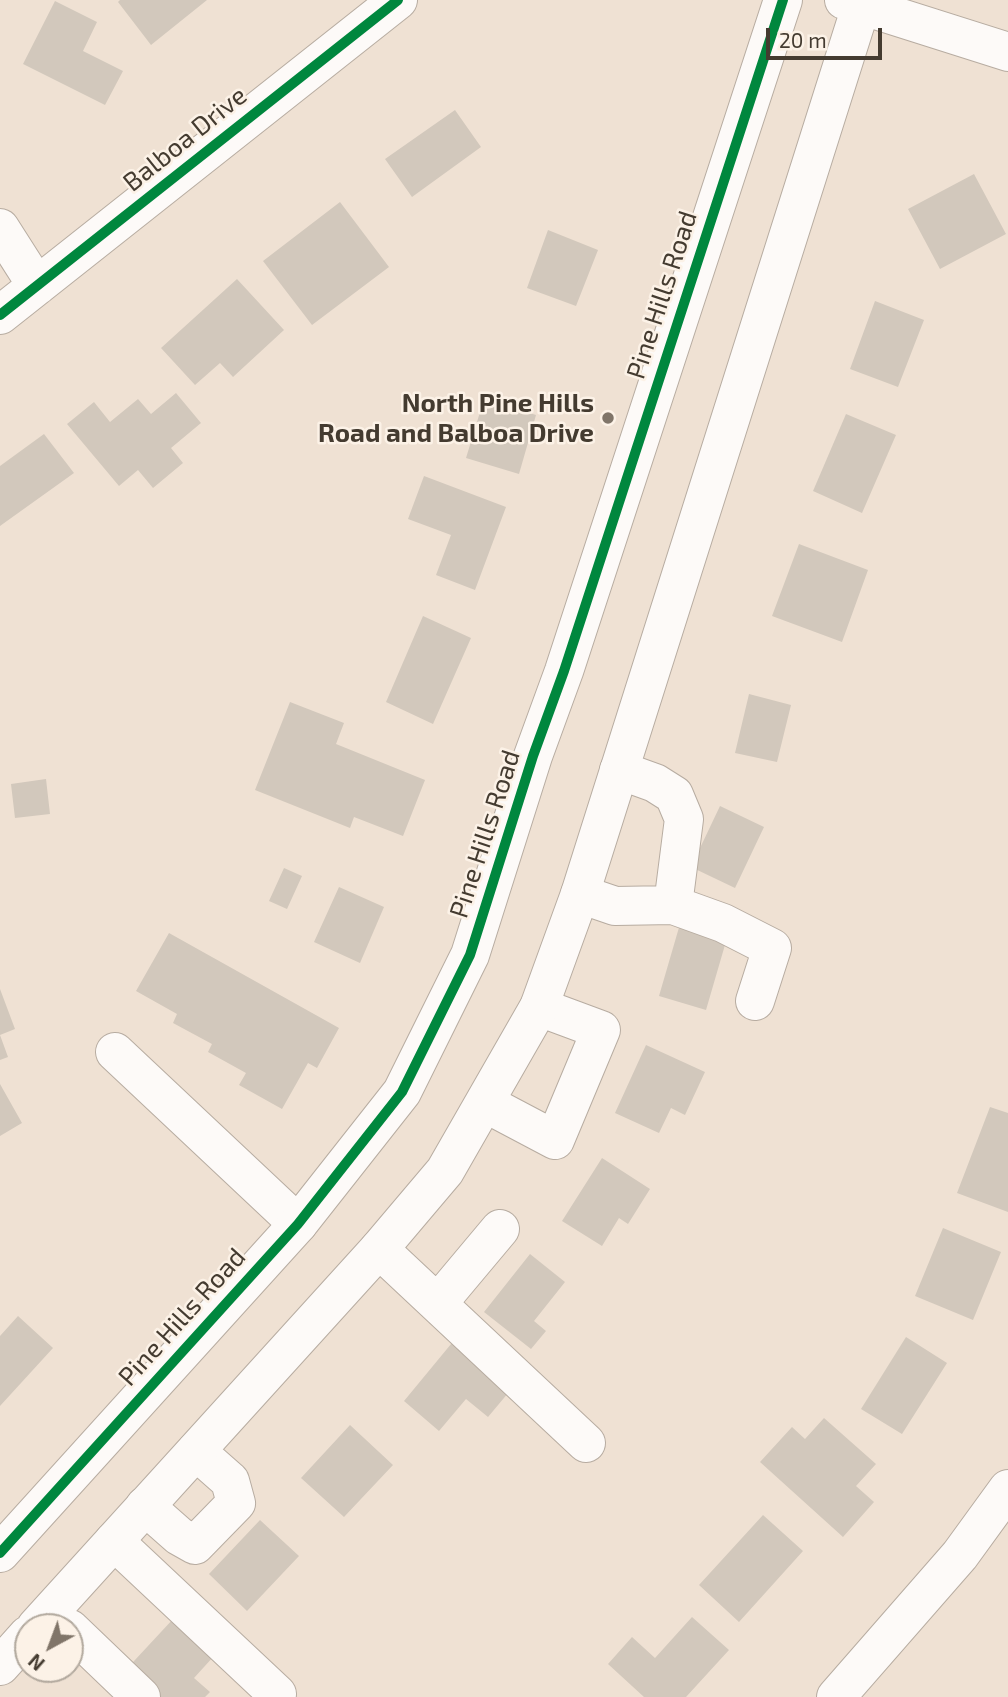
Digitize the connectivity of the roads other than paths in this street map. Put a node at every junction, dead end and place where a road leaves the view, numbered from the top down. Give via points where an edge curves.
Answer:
1 (398, 0) edge
2 (783, 0) edge
3 (856, 2) edge
4 (1008, 52) edge
5 (0, 228) edge
6 (37, 286) junction
7 (0, 314) edge
8 (619, 770) junction
9 (580, 894) junction
10 (673, 905) junction
11 (755, 1001) dead end
12 (539, 1007) junction
13 (115, 1052) dead end
14 (485, 1104) junction
15 (298, 1224) junction
16 (500, 1229) dead end
17 (379, 1249) junction
18 (438, 1303) junction
19 (586, 1443) dead end
20 (196, 1451) junction
21 (1008, 1489) edge
22 (145, 1506) junction
23 (114, 1541) junction
24 (0, 1553) edge
25 (60, 1613) edge
26 (84, 1653) edge
27 (14, 1655) edge
28 (0, 1666) edge
29 (141, 1697) edge
30 (274, 1697) edge
31 (836, 1697) edge

1 - 6 main road, Balboa Drive
2 - 15 main road, Pine Hills Road via 470,955 402,1092
3 - 4 main road
3 - 8 main road
5 - 6 main road
6 - 7 main road, Balboa Drive
8 - 9 main road
8 - 10 main road via 674,795 684,819
9 - 10 main road via 615,906
9 - 12 main road
10 - 11 main road via 772,948
12 - 14 main road
12 - 14 main road via 601,1030 555,1140
13 - 15 main road
14 - 17 main road via 445,1171
15 - 24 main road, Pine Hills Road
16 - 18 main road
17 - 18 main road
17 - 20 main road
18 - 19 main road
20 - 22 main road
20 - 22 main road via 230,1481 236,1503 195,1545
21 - 31 main road via 960,1555
22 - 23 main road
23 - 25 main road
23 - 30 main road via 277,1694
26 - 29 main road
27 - 28 main road

